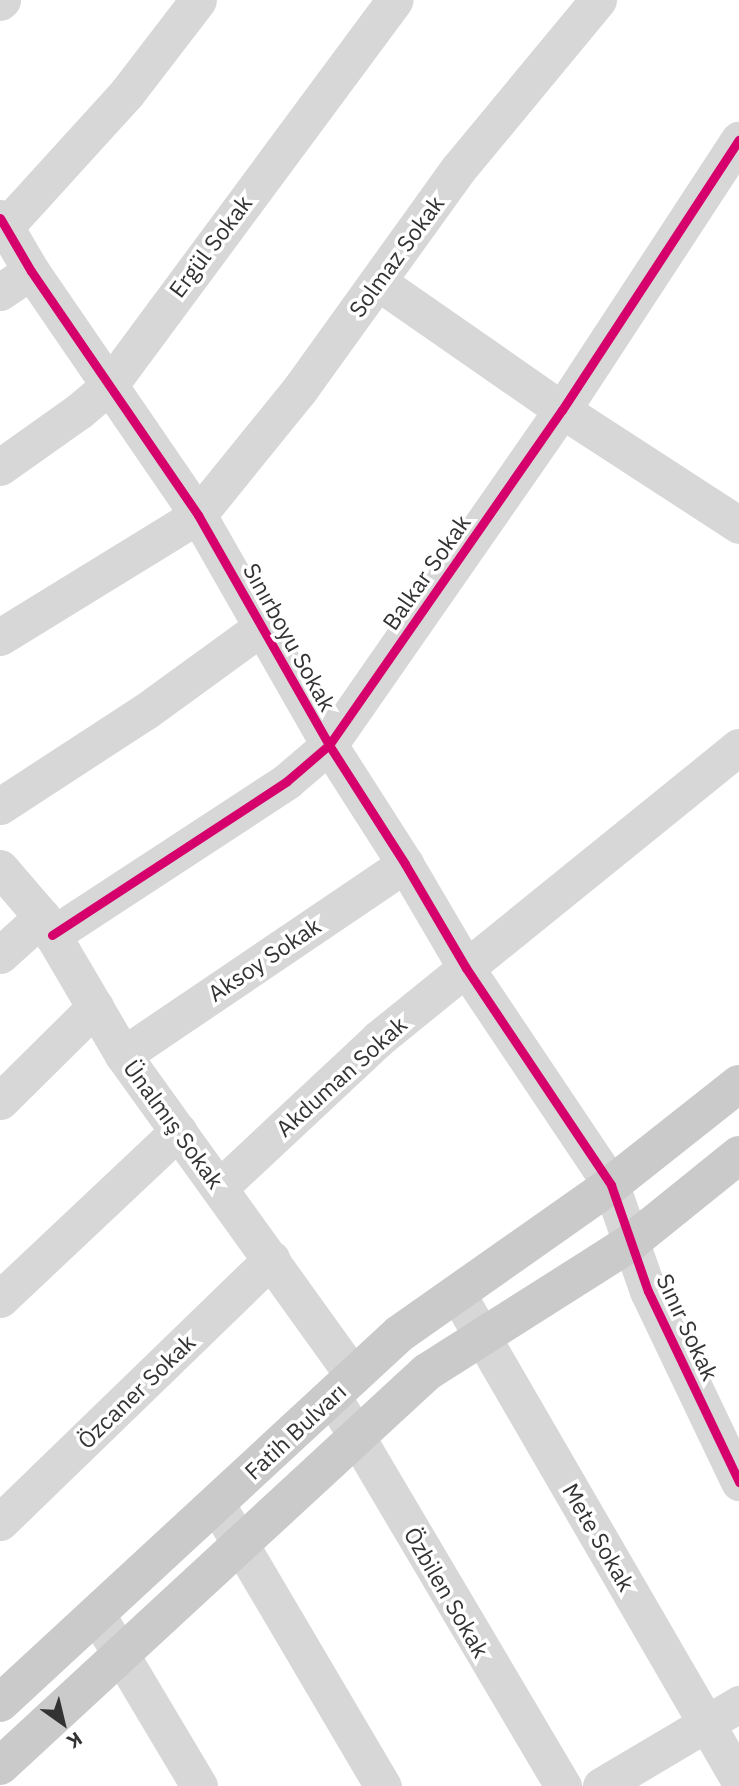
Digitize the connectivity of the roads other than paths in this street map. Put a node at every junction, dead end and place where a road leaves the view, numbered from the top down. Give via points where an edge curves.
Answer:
1 (198, 0) edge
2 (395, 0) edge
3 (598, 0) edge
4 (739, 140) edge
5 (2, 223) edge
6 (31, 271) junction
7 (378, 282) junction
8 (0, 292) edge
9 (108, 386) junction
10 (562, 410) junction
11 (0, 467) edge
12 (198, 515) junction
13 (739, 525) edge
14 (263, 626) junction
15 (0, 637) edge
16 (329, 745) junction
17 (739, 747) edge
18 (0, 806) edge
19 (405, 864) junction
20 (0, 867) edge
21 (47, 926) junction
22 (0, 955) edge
23 (466, 968) junction
24 (94, 1007) junction
25 (123, 1055) junction
26 (739, 1084) edge
27 (0, 1101) edge
28 (178, 1131) junction
29 (739, 1155) edge
30 (611, 1185) junction
31 (220, 1187) junction
32 (630, 1243) junction
33 (271, 1259) junction
34 (458, 1295) junction
35 (0, 1299) edge
36 (482, 1336) junction
37 (343, 1386) junction
38 (356, 1437) junction
39 (739, 1482) edge
40 (216, 1503) junction
41 (0, 1522) edge
42 (240, 1544) junction
43 (96, 1613) junction
44 (120, 1655) junction
45 (0, 1703) edge
46 (739, 1704) edge
47 (708, 1722) junction
48 (0, 1767) edge
49 (739, 1780) edge
50 (15, 1786) edge
51 (199, 1786) edge
52 (383, 1786) edge
53 (563, 1786) edge
54 (601, 1786) edge

1 - 5 street via 127,94
2 - 9 street, Ergül Sokak
3 - 7 street, Solmaz Sokak via 459,168
4 - 10 street, Balkar Sokak
5 - 6 street, Sınırboyu Sokak
6 - 8 street
6 - 9 street, Sınırboyu Sokak
7 - 10 street
7 - 12 street, Solmaz Sokak via 300,389
9 - 11 street, Ergül Sokak
9 - 12 street, Sınırboyu Sokak
10 - 13 street
10 - 16 street, Balkar Sokak
12 - 14 street, Sınırboyu Sokak
12 - 15 street, Solmaz Sokak
14 - 16 street, Sınırboyu Sokak
14 - 18 street via 146,711
16 - 19 street, Sınırboyu Sokak
16 - 21 street, Balkar Sokak via 287,781
17 - 23 street, Akduman Sokak
19 - 23 street, Sınırboyu Sokak
19 - 25 street, Aksoy Sokak
20 - 21 street, Ünalmış Sokak
21 - 22 street, Balkar Sokak
21 - 24 street, Ünalmış Sokak
23 - 30 street, Sınırboyu Sokak
23 - 31 street, Akduman Sokak via 378,1039
24 - 25 street, Ünalmış Sokak
24 - 27 street
25 - 28 street, Ünalmış Sokak
26 - 30 main road, Fatih Bulvarı
28 - 31 street, Ünalmış Sokak
28 - 35 street
29 - 32 main road
30 - 32 street, Sınır Sokak
30 - 34 main road, Fatih Bulvarı
31 - 33 street, Ünalmış Sokak
32 - 36 main road
32 - 39 street, Sınır Sokak via 648,1291
33 - 37 street, Ünalmış Sokak
33 - 41 street, Özcaner Sokak
34 - 36 street, Mete Sokak
34 - 37 main road, Fatih Bulvarı via 399,1334
36 - 38 main road via 427,1371
36 - 47 street, Mete Sokak
37 - 38 street, Özbilen Sokak
37 - 40 main road, Fatih Bulvarı
38 - 42 main road
38 - 53 street, Özbilen Sokak
40 - 42 street
40 - 43 main road, Fatih Bulvarı
42 - 44 main road
42 - 52 street
43 - 44 street
43 - 45 main road, Fatih Bulvarı
44 - 48 main road
44 - 51 street
46 - 47 street
47 - 49 street, Mete Sokak
47 - 54 street
48 - 50 street

